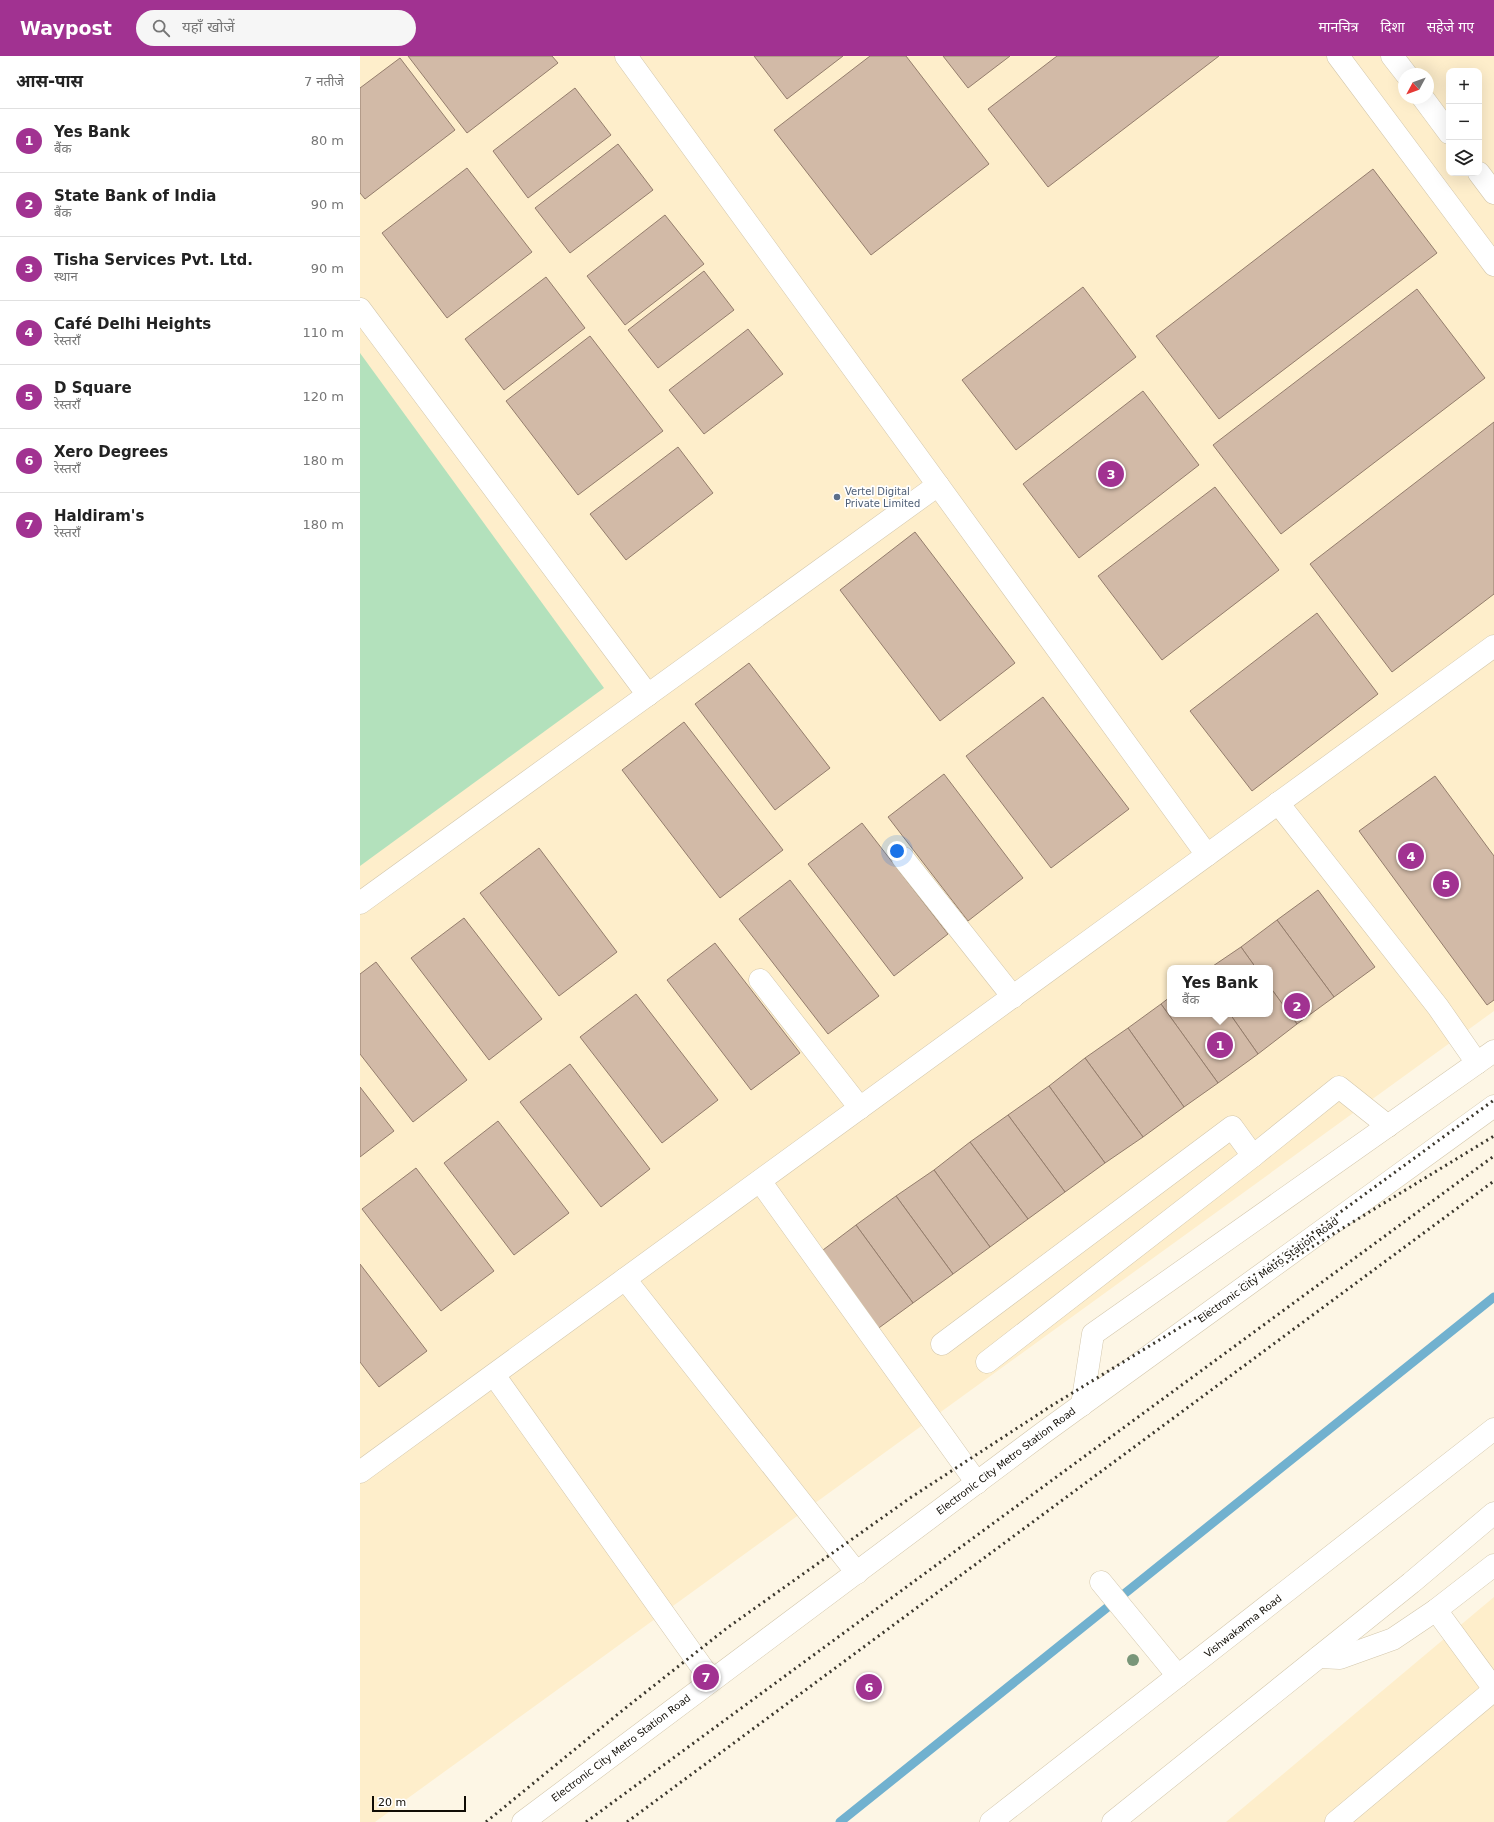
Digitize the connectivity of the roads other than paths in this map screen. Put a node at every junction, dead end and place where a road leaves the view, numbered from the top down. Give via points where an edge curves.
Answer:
1 (626, 56) edge
2 (1338, 56) edge
3 (1392, 56) edge
4 (1401, 68) edge
5 (1427, 104) edge
6 (1446, 129) edge
7 (1481, 176) edge
8 (1494, 192) edge
9 (1494, 265) edge
10 (360, 309) edge
11 (938, 485) junction
12 (1494, 646) edge
13 (648, 696) junction
14 (1278, 803) junction
15 (1207, 855) junction
16 (903, 858) dead end
17 (360, 903) edge
18 (760, 980) dead end
19 (1013, 997) junction
20 (1485, 1057) edge
21 (1494, 1106) edge
22 (860, 1108) junction
23 (1388, 1126) junction
24 (1253, 1156) junction
25 (760, 1181) junction
26 (625, 1279) junction
27 (942, 1344) dead end
28 (987, 1362) dead end
29 (494, 1375) junction
30 (1082, 1405) junction
31 (1494, 1429) edge
32 (360, 1472) edge
33 (977, 1483) junction
34 (1494, 1514) edge
35 (1494, 1565) edge
36 (858, 1573) junction
37 (1101, 1582) dead end
38 (1436, 1610) junction
39 (1319, 1657) junction
40 (1178, 1676) junction
41 (711, 1680) junction
42 (1494, 1690) edge
43 (523, 1822) edge
44 (991, 1822) edge
45 (1113, 1822) edge
46 (1336, 1822) edge

1 - 11 street
2 - 9 street
3 - 4 street
5 - 6 street
7 - 8 street
10 - 13 street
11 - 13 street
11 - 15 street
12 - 14 street
13 - 17 street
14 - 15 street
14 - 20 street via 1438,1007
15 - 19 street
16 - 19 street
18 - 22 street
19 - 22 street
20 - 23 street
21 - 30 street, Electronic City Metro Station Road
22 - 25 street
23 - 24 street via 1339,1087
23 - 30 street via 1093,1334
24 - 27 street via 1232,1127
24 - 28 street
25 - 26 street
25 - 33 street
26 - 29 street
26 - 36 street
29 - 32 street
29 - 41 street
30 - 33 street, Electronic City Metro Station Road
31 - 40 street, Vishwakarma Road
33 - 36 street, Electronic City Metro Station Road
34 - 39 street
35 - 38 street
36 - 41 street, Electronic City Metro Station Road
37 - 40 street
38 - 39 street via 1393,1639 1340,1658
38 - 42 street
39 - 45 street
40 - 44 street, Vishwakarma Road
41 - 43 street, Electronic City Metro Station Road
42 - 46 street

